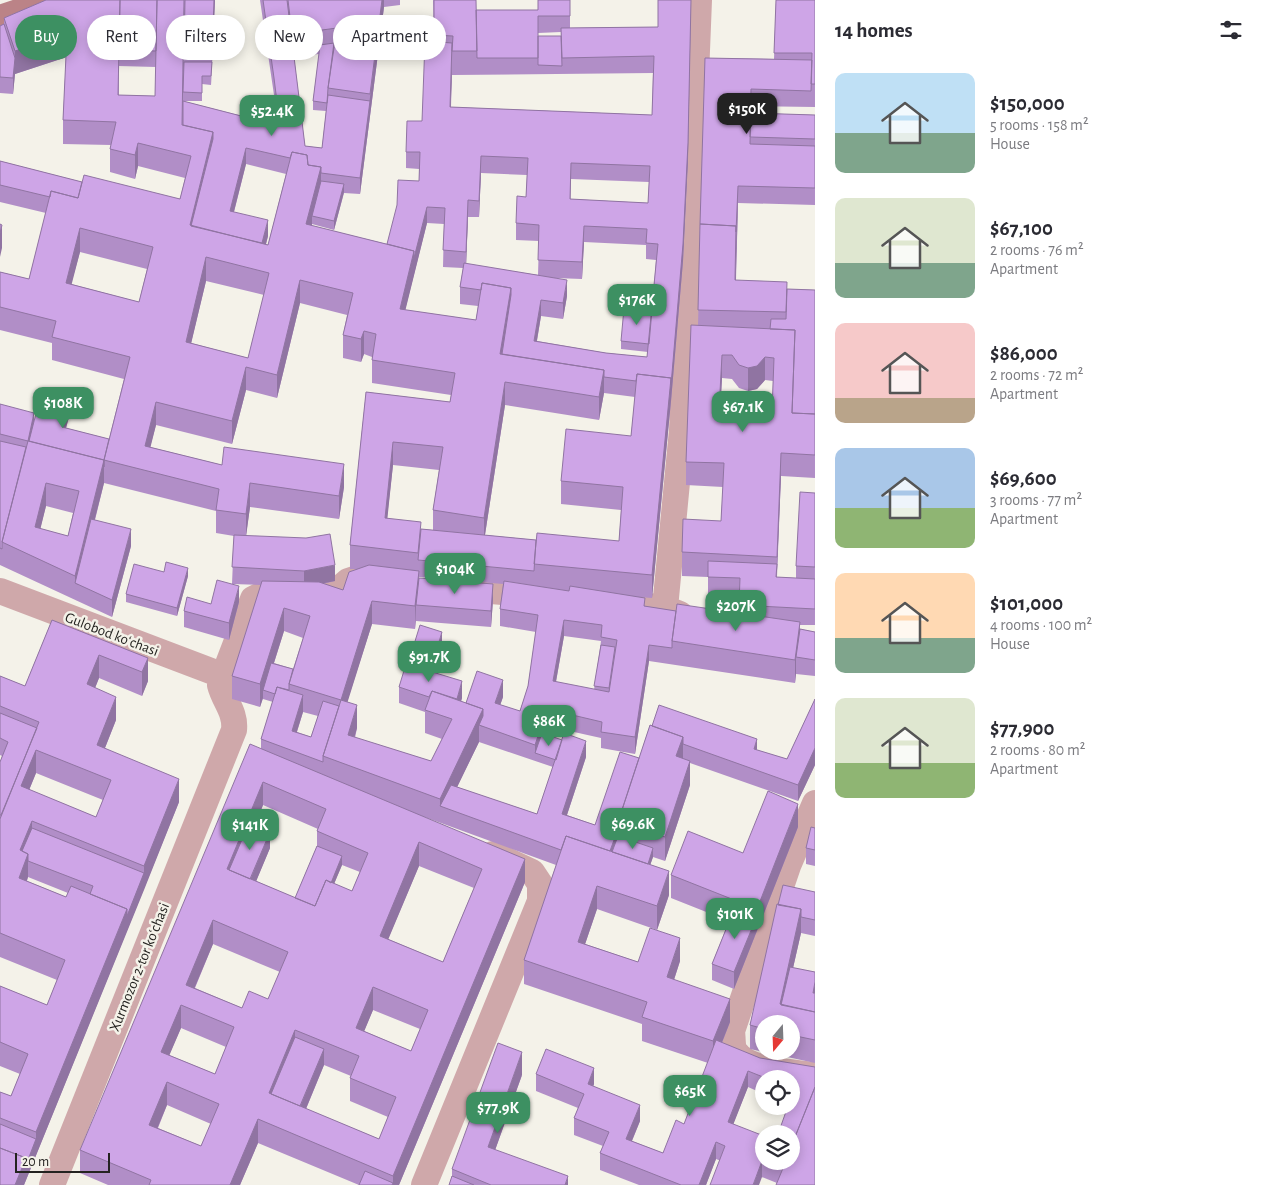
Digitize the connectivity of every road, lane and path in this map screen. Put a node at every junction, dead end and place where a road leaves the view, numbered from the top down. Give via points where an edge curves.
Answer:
1 (57, 0) edge
2 (699, 0) edge
3 (0, 19) edge
4 (407, 583) edge
5 (436, 586) edge
6 (0, 591) edge
7 (665, 608) junction
8 (698, 622) edge
9 (224, 676) junction
10 (815, 803) edge
11 (472, 846) edge
12 (815, 1075) edge
13 (52, 1185) edge
14 (424, 1185) edge

1 - 3 main road
2 - 7 street via 682,430
4 - 9 street via 357,578 321,598 258,596 253,599
5 - 7 street
6 - 9 street, Gulobod koʻchasi
7 - 8 street
9 - 13 street, Xurmozor 2-tor koʻchasi via 220,685 233,712 235,752
10 - 12 street via 788,866 732,1032 734,1049 742,1059 754,1065
11 - 14 street via 532,872 540,884 540,901

